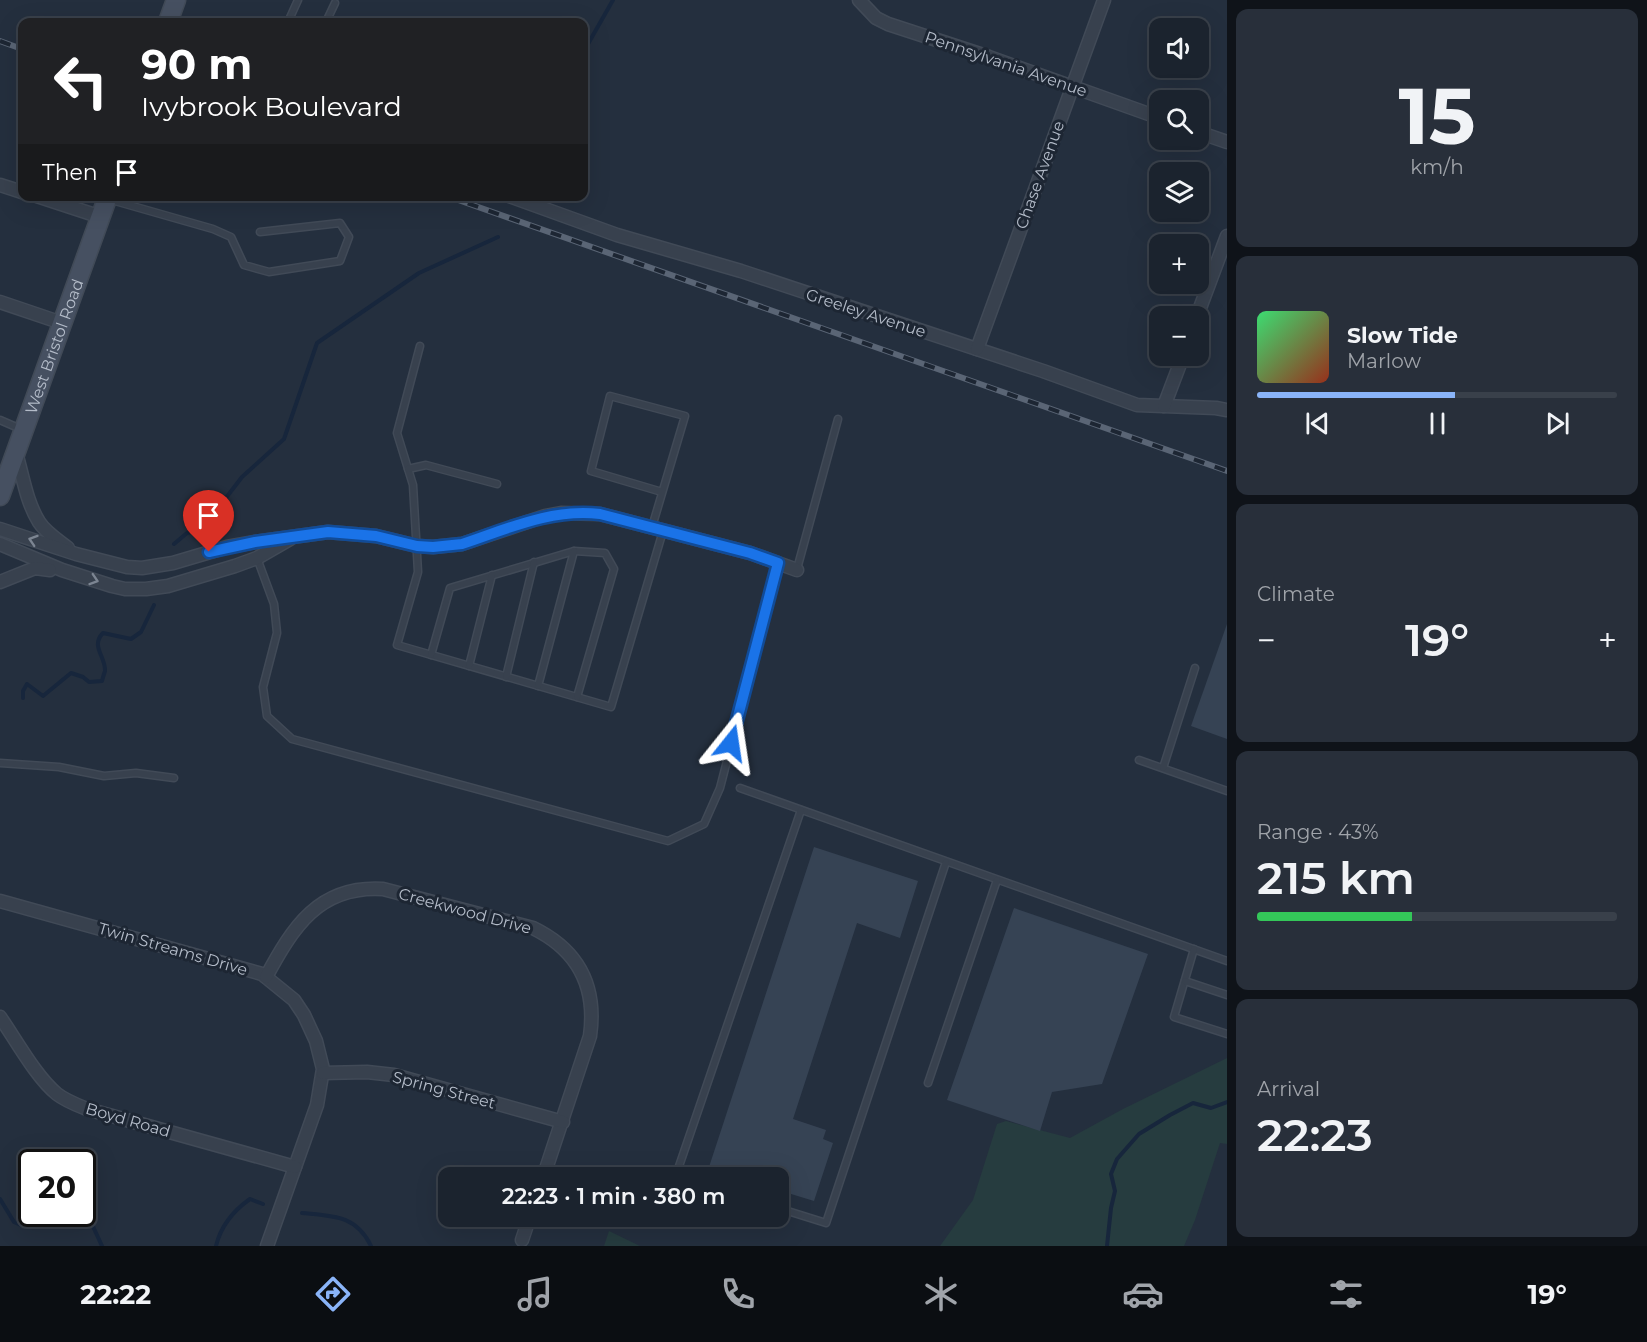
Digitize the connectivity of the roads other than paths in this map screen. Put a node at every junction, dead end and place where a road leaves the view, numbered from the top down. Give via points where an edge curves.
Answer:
1 (176, 0) edge
2 (298, 0) edge
3 (859, 0) edge
4 (1104, 0) edge
5 (335, 3) dead end
6 (169, 18) edge
7 (290, 18) edge
8 (328, 18) edge
9 (1072, 87) junction
10 (1149, 114) edge
11 (1209, 136) edge
12 (1227, 142) edge
13 (0, 185) edge
14 (18, 191) edge
15 (52, 201) edge
16 (107, 201) edge
17 (118, 201) edge
18 (523, 201) edge
19 (101, 217) junction
20 (260, 232) dead end
21 (1227, 236) edge
22 (0, 302) edge
23 (1201, 306) edge
24 (62, 323) junction
25 (420, 346) dead end
26 (977, 349) junction
27 (1179, 366) edge
28 (1164, 406) junction
29 (1227, 410) edge
30 (838, 419) dead end
31 (0, 420) edge
32 (24, 430) junction
33 (16, 453) junction
34 (408, 469) junction
35 (497, 484) dead end
36 (662, 492) junction
37 (0, 496) edge
38 (0, 529) edge
39 (658, 529) junction
40 (294, 537) junction
41 (0, 544) edge
42 (417, 546) junction
43 (574, 550) junction
44 (76, 554) junction
45 (257, 558) junction
46 (534, 562) junction
47 (778, 563) junction
48 (62, 570) junction
49 (796, 570) joint
50 (492, 575) junction
51 (0, 582) edge
52 (431, 655) junction
53 (469, 666) junction
54 (1195, 668) dead end
55 (506, 677) junction
56 (538, 686) junction
57 (577, 697) junction
58 (1139, 760) dead end
59 (0, 763) edge
60 (1163, 768) junction
61 (174, 778) dead end
62 (740, 788) dead end
63 (1227, 791) edge
64 (801, 810) junction
65 (946, 862) junction
66 (997, 880) junction
67 (1, 903) edge
68 (1194, 949) junction
69 (1227, 961) edge
70 (266, 977) junction
71 (1185, 981) junction
72 (1227, 995) edge
73 (0, 1017) edge
74 (1227, 1034) edge
75 (322, 1073) junction
76 (928, 1083) dead end
77 (563, 1122) junction
78 (295, 1167) junction
79 (547, 1167) edge
80 (679, 1167) edge
81 (789, 1211) edge
82 (526, 1227) edge
83 (522, 1240) dead end
84 (267, 1246) edge

1 - 6 main road
2 - 7 lane
3 - 9 street, Pennsylvania Avenue via 876,18 888,24
4 - 9 street, Chase Avenue
5 - 8 lane
9 - 10 street, Pennsylvania Avenue
9 - 26 street, Chase Avenue
11 - 12 street
13 - 14 street
15 - 19 street
16 - 19 main road, West Bristol Road
17 - 20 lane via 231,237 244,265 269,272 340,261 349,237 340,223
18 - 26 street, Greeley Avenue via 617,235 741,271
19 - 24 main road, West Bristol Road
21 - 23 street
22 - 24 street
24 - 32 main road, West Bristol Road
25 - 34 lane via 397,433
26 - 28 street, Greeley Avenue via 1137,405
27 - 28 street
28 - 29 street, Greeley Avenue
30 - 49 lane
31 - 32 lane
32 - 33 main road, West Bristol Road
33 - 37 main road, West Bristol Road
33 - 44 street via 39,522
34 - 35 lane via 426,465
34 - 42 lane via 413,485
36 - 36 lane via 685,416 610,396 591,471
36 - 39 lane
44 -> 38 street
39 - 42 street via 600,514 561,513 462,544
39 - 47 street
39 - 57 lane via 611,707
40 - 42 street via 347,532
40 - 44 street via 227,547 154,567 127,567
40 - 45 street
41 - 48 street
42 - 52 lane via 418,572 397,645
43 - 46 lane
43 - 56 lane
43 - 57 lane via 605,553 614,569
45 - 47 lane via 274,604 277,633 263,687 267,716 292,739 668,841 704,824 720,788
48 -> 45 street via 126,589 151,589
46 - 50 lane
46 - 55 lane
47 - 49 street
48 - 51 street via 35,568
50 - 52 lane via 450,588
50 - 53 lane
52 - 53 lane
53 - 55 lane
54 - 60 lane
55 - 56 lane
56 - 57 lane
58 - 60 lane
59 - 61 lane via 59,767 104,776 135,773
60 - 63 lane
62 - 64 lane
64 - 65 lane
64 - 80 lane
65 - 66 lane
65 - 81 lane via 826,1223
66 - 68 lane
66 - 76 lane
67 - 70 street, Twin Streams Drive
68 - 69 lane
68 - 71 lane
70 - 75 street, Twin Streams Drive via 294,1000 304,1015 316,1041
70 - 77 street, Creekwood Drive via 291,935 315,908 331,898 369,888 548,935 582,972 592,1005 590,1036
71 - 72 lane
71 - 74 lane via 1174,1017
73 - 78 street, Boyd Road via 47,1084 73,1104
75 - 77 street, Spring Street via 394,1075
75 - 78 street, Twin Streams Drive via 317,1106
77 - 79 street, Creekwood Drive
78 - 84 street, Twin Streams Drive
82 - 83 street

